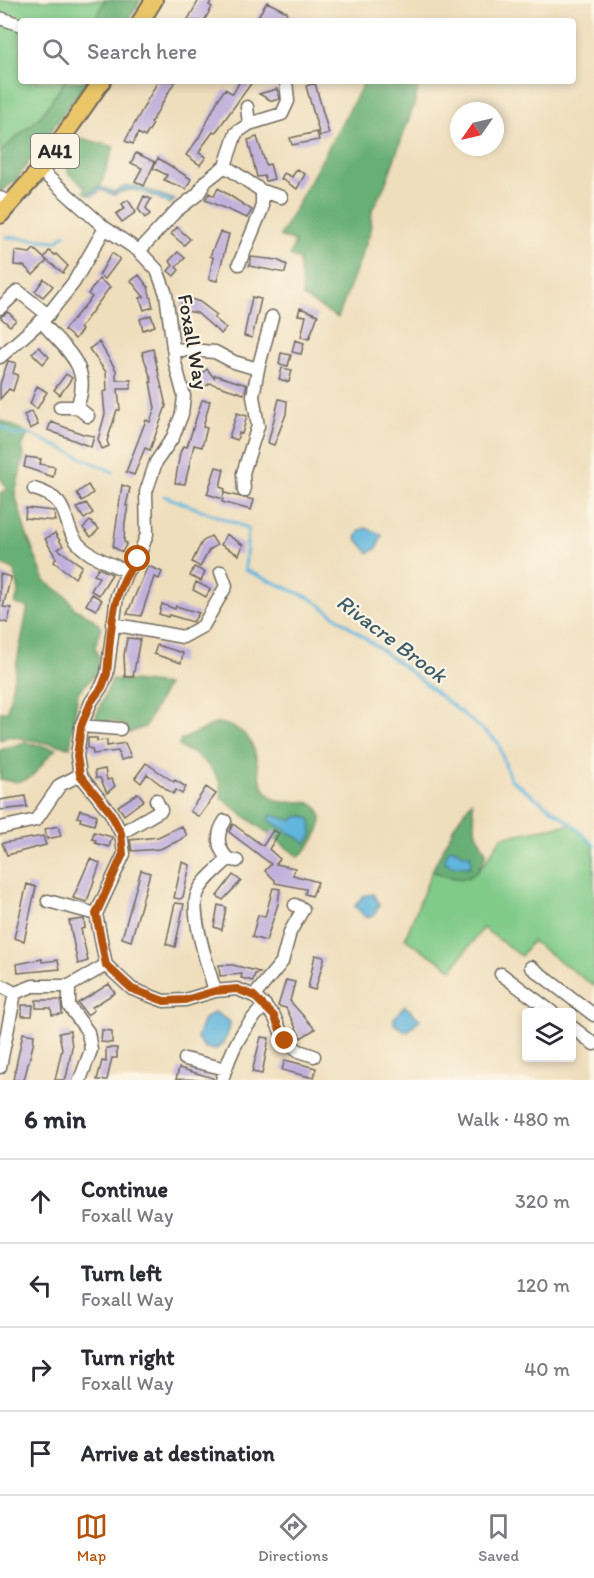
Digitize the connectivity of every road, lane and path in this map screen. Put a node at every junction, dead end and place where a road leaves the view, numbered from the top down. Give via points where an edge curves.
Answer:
1 (154, 0) edge
2 (0, 18) edge
3 (143, 18) edge
4 (18, 24) edge
5 (100, 84) edge
6 (286, 84) edge
7 (247, 106) dead end
8 (249, 124) junction
9 (225, 166) junction
10 (40, 170) junction
11 (262, 191) junction
12 (281, 197) dead end
13 (4, 205) edge
14 (105, 228) junction
15 (139, 251) junction
16 (239, 264) dead end
17 (0, 308) edge
18 (272, 317) dead end
19 (45, 319) junction
20 (173, 349) junction
21 (0, 357) edge
22 (258, 369) junction
23 (60, 406) dead end
24 (77, 406) junction
25 (88, 416) dead end
26 (34, 489) dead end
27 (244, 491) dead end
28 (127, 571) junction
29 (221, 572) dead end
30 (112, 624) junction
31 (81, 726) junction
32 (120, 729) dead end
33 (80, 775) junction
34 (162, 805) dead end
35 (225, 821) dead end
36 (0, 828) edge
37 (121, 833) junction
38 (48, 901) dead end
39 (295, 905) dead end
40 (96, 914) junction
41 (106, 965) junction
42 (531, 967) dead end
43 (501, 974) dead end
44 (0, 985) edge
45 (69, 986) junction
46 (215, 991) junction
47 (15, 993) junction
48 (254, 996) junction
49 (265, 1005) junction
50 (547, 1008) edge
51 (594, 1015) edge
52 (576, 1030) edge
53 (594, 1044) edge
54 (314, 1056) dead end
55 (185, 1059) dead end
56 (0, 1066) edge
57 (224, 1074) edge
58 (80, 1080) edge

1 - 3 main road
2 - 4 street
5 - 10 main road, A41
6 - 8 street via 288,101 282,114
7 - 8 street
8 - 9 street via 236,133
9 - 11 street
9 - 15 street
10 - 13 main road, A41
10 - 14 street, Foxall Way
11 - 12 street
11 - 16 street via 262,209 253,244
14 - 15 street, Foxall Way
14 - 19 street via 74,282
15 - 20 street, Foxall Way via 157,270 166,294
17 - 19 street via 18,291
18 - 22 street
19 - 21 street
19 - 24 street via 78,364 84,380
20 - 22 street via 215,352
20 - 28 street, Foxall Way via 184,396 182,414 173,437 156,462 146,492 147,534 138,559
22 - 27 street via 253,396 258,426 250,456 237,477
23 - 24 street
24 - 25 street
26 - 28 street via 59,500 73,535 84,550
28 - 30 street, Foxall Way
29 - 30 street via 226,586 203,626 183,637
30 - 31 street, Foxall Way via 107,674
31 - 32 street
31 - 33 street, Foxall Way via 77,756
33 - 36 street via 60,785 36,820
33 - 37 street via 110,812
34 - 37 street
35 - 46 street via 219,829 229,857 201,887 195,908 200,944
37 - 40 street via 123,854
38 - 40 street
39 - 48 street via 303,909 290,932 282,962
40 - 41 street
41 - 45 street
41 - 46 street via 132,989 164,1001 185,1000
42 - 51 street
43 - 50 street
44 - 47 street
45 - 47 street via 33,986
45 - 58 street via 69,1006 88,1032 91,1050
46 - 48 street via 237,989
47 - 56 street
48 - 49 street
49 - 54 street via 285,1041
49 - 57 street via 245,1026
52 - 53 street
55 - 57 street

